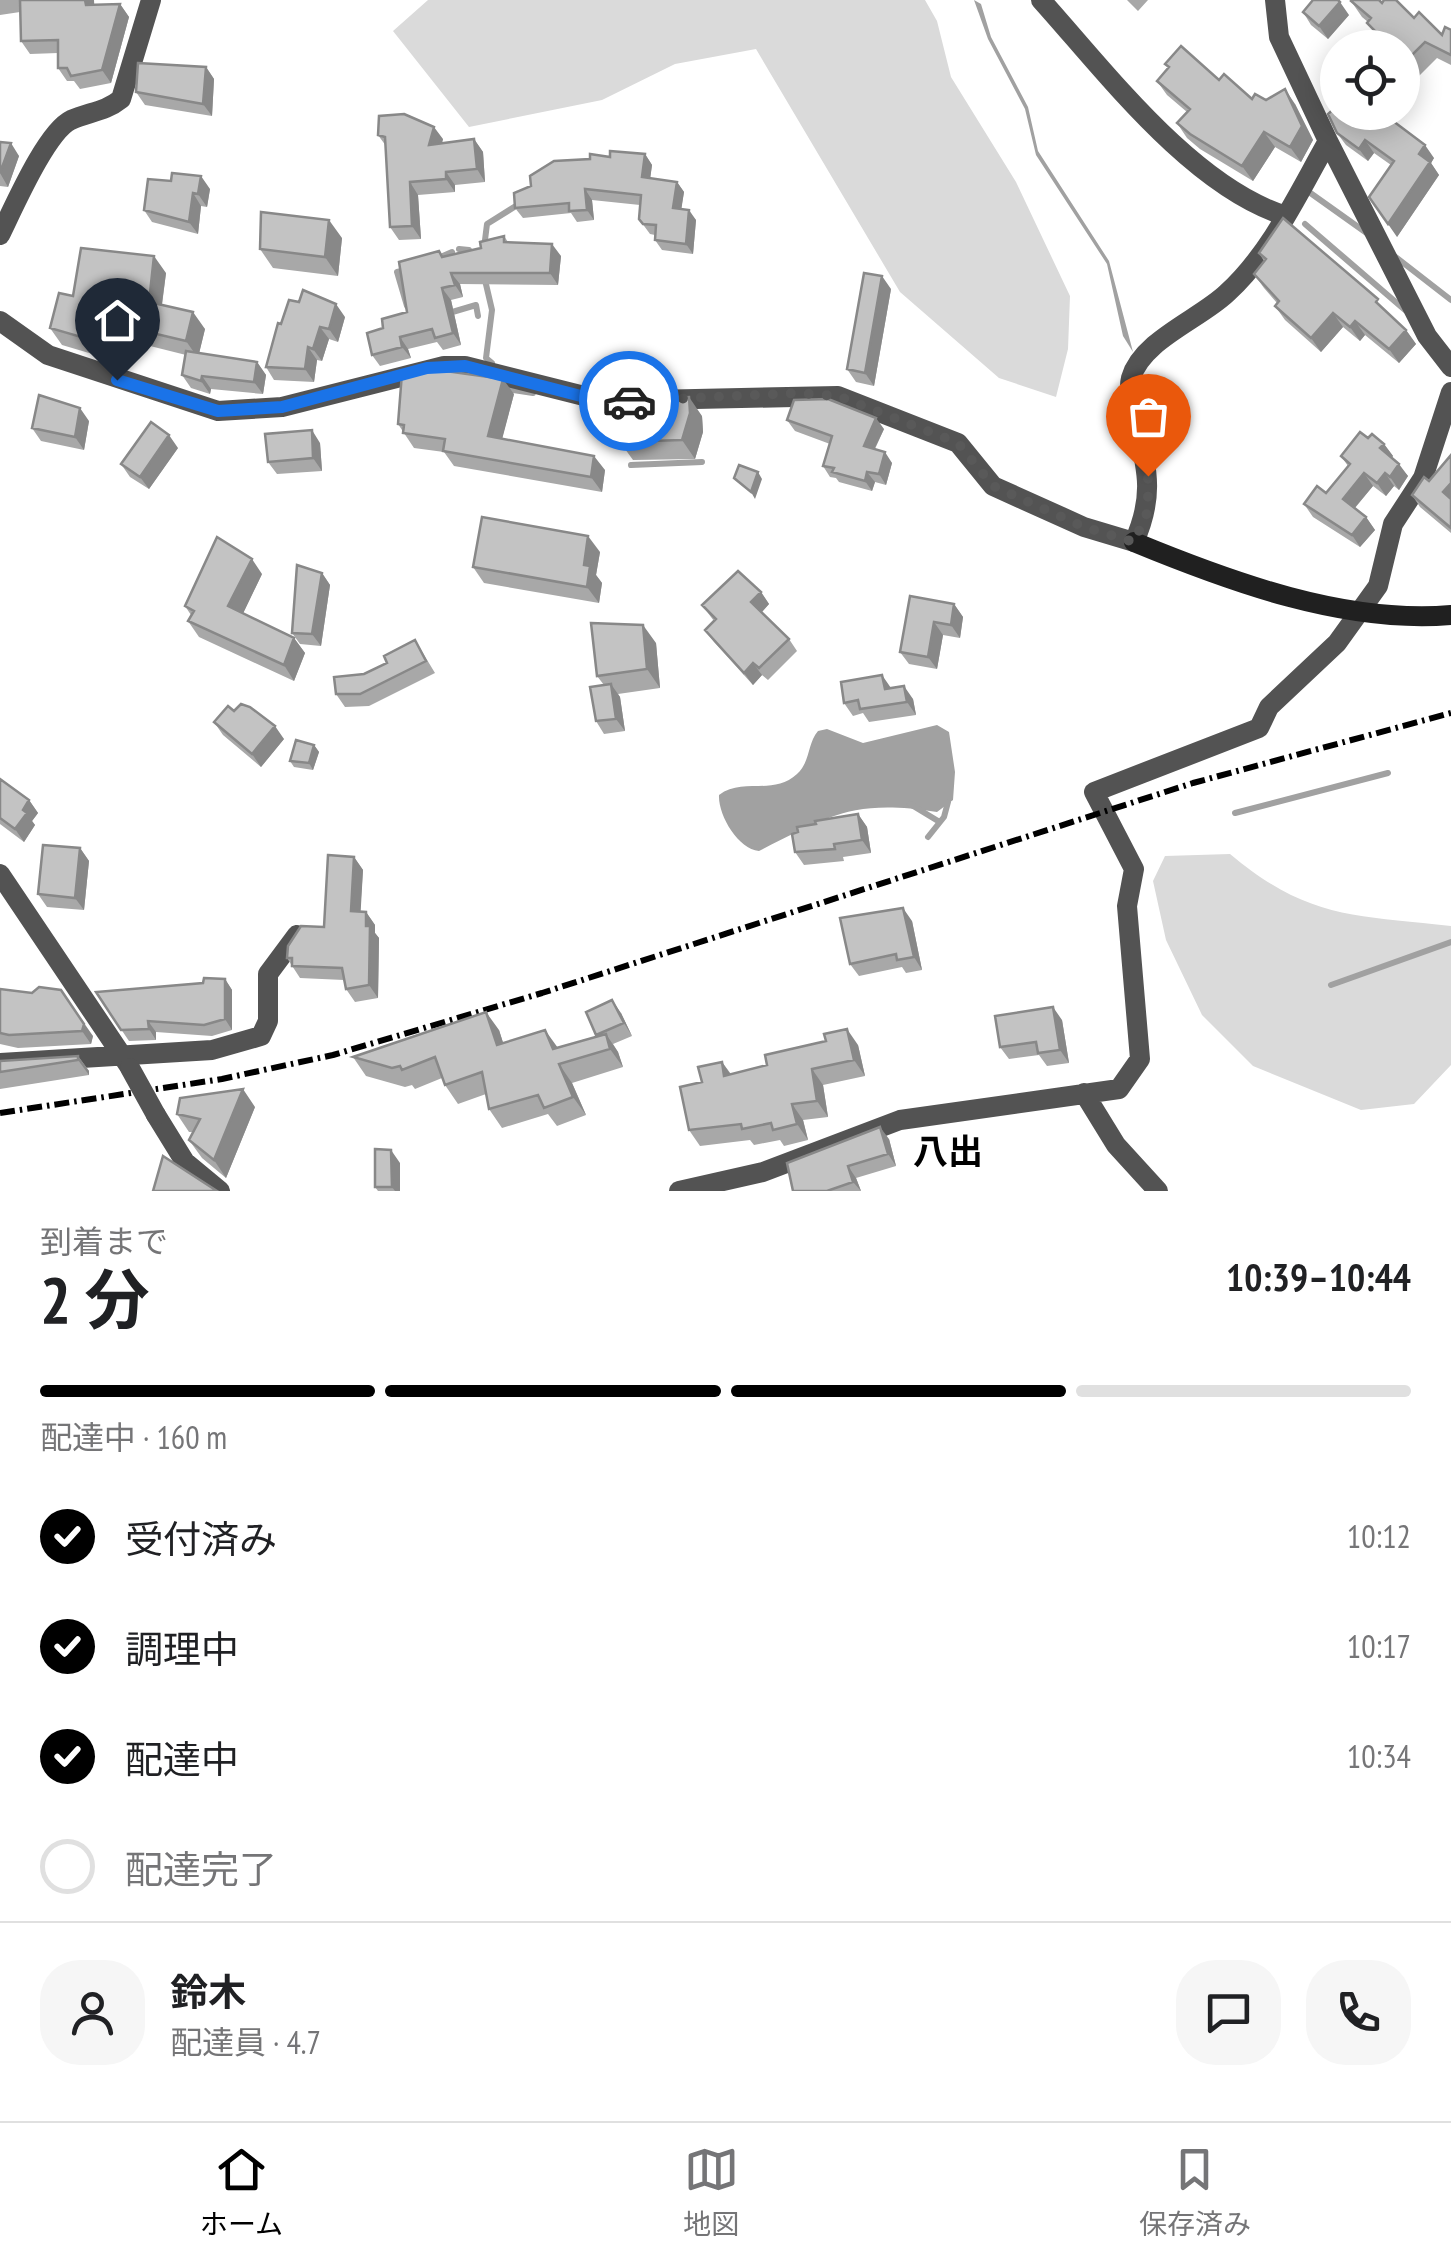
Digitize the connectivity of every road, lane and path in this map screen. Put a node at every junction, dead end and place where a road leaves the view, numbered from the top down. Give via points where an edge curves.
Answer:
1 (151, 0) edge
2 (1042, 0) edge
3 (1275, 0) edge
4 (1328, 141) junction
5 (1286, 216) junction
6 (0, 235) edge
7 (0, 321) edge
8 (1451, 367) edge
9 (1451, 392) edge
10 (1134, 542) junction
11 (1358, 612) junction
12 (1451, 615) edge
13 (0, 874) edge
14 (298, 935) edge
15 (126, 1062) junction
16 (0, 1063) edge
17 (1084, 1093) junction
18 (689, 1190) edge
19 (220, 1191) edge
20 (1158, 1191) edge

1 - 6 street via 122,99 68,121
2 - 5 street via 1199,165
3 - 4 street via 1279,38
4 - 5 street
4 - 8 street via 1427,336
5 - 10 street via 1229,292 1149,352 1131,378 1148,476 1148,511
7 - 10 street via 48,355 218,411 282,407 444,366 604,402 838,396 958,443 993,486
9 - 11 street via 1423,478 1393,524 1378,586
10 - 11 street
11 - 12 street
11 - 17 street via 1318,664 1269,707 1259,728 1094,792 1134,870 1128,906 1140,1059 1118,1089
13 - 15 street
14 - 15 street via 268,974 268,1021 260,1036
15 - 16 street
15 - 19 street, bridge via 185,1162
17 - 18 street via 900,1120 763,1172
17 - 20 street via 1116,1145

